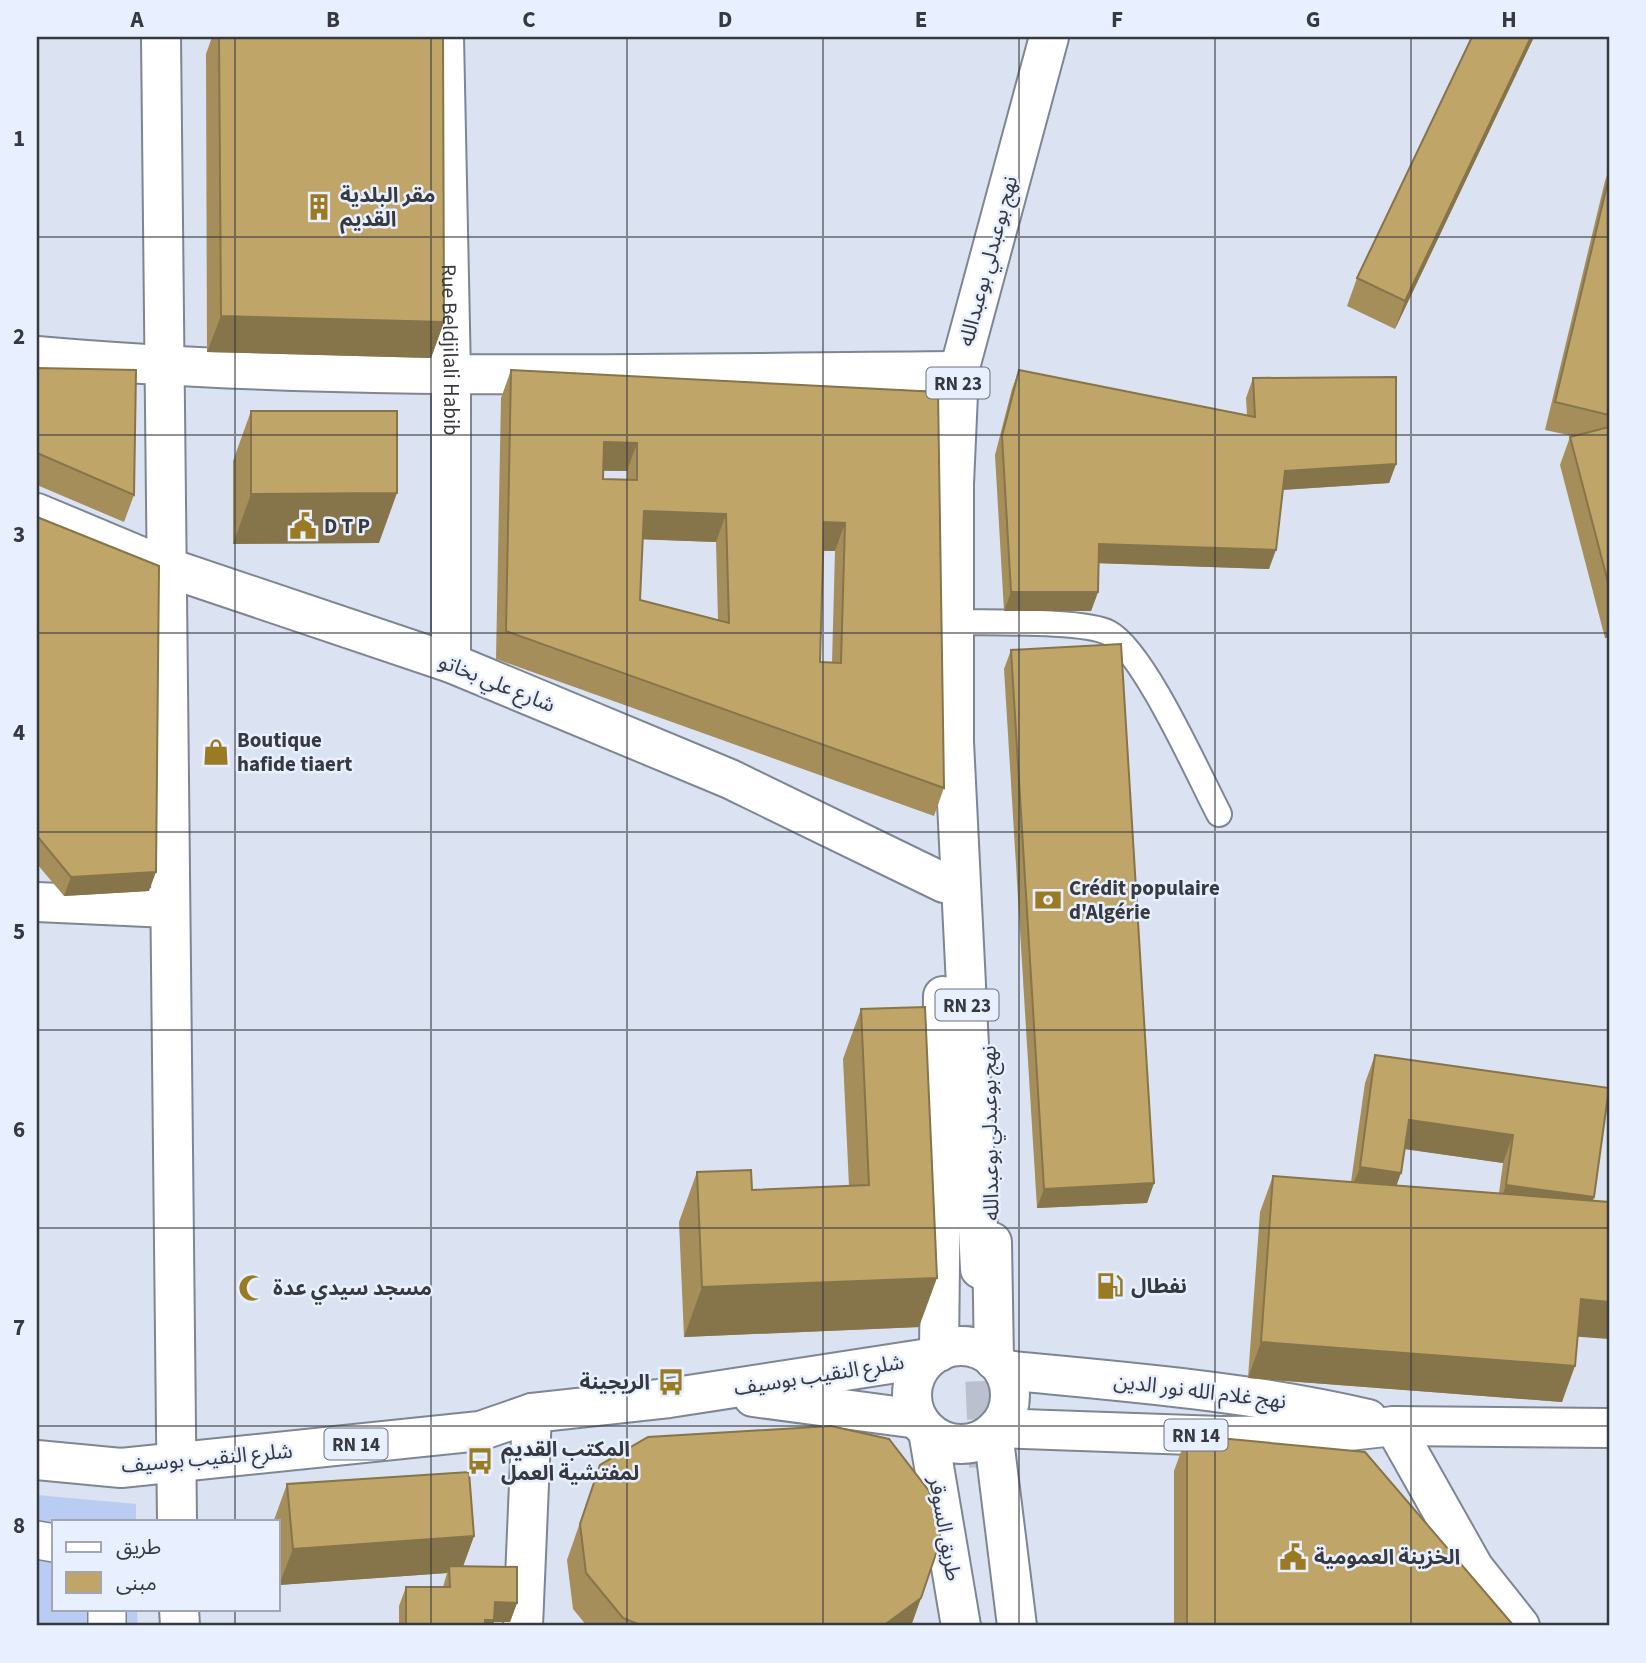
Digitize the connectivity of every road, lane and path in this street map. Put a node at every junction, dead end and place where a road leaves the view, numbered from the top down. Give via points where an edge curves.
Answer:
1 (161, 37) edge
2 (443, 37) edge
3 (1049, 37) edge
4 (37, 356) edge
5 (164, 367) junction
6 (959, 371) junction
7 (451, 375) junction
8 (37, 513) edge
9 (166, 567) junction
10 (955, 622) junction
11 (451, 663) junction
12 (954, 742) junction
13 (1219, 814) dead end
14 (944, 883) junction
15 (37, 902) edge
16 (169, 908) junction
17 (980, 1269) dead end
18 (934, 1355) junction
19 (999, 1365) junction
20 (709, 1392) junction
21 (532, 1413) junction
22 (923, 1425) junction
23 (1394, 1426) junction
24 (1609, 1428) edge
25 (995, 1430) junction
26 (37, 1460) edge
27 (176, 1464) junction
28 (177, 1520) edge
29 (993, 1574) dead end
30 (523, 1626) edge
31 (961, 1626) edge
32 (996, 1626) edge
33 (1017, 1626) edge
34 (1520, 1626) edge

1 - 5 main road
2 - 7 main road, Rue Beldjilali Habib
3 - 6 main road, نهج بوعبدلي بوعبدالله / RN 23
4 - 5 main road
5 - 7 main road
5 - 9 main road
6 - 7 main road
6 - 10 main road, نهج بوعبدلي بوعبدالله / RN 23
7 - 11 main road, Rue Beldjilali Habib
8 - 9 main road, شارع علي بخاتو
9 - 11 main road, شارع علي بخاتو
9 - 16 main road
10 - 12 main road, نهج بوعبدلي بوعبدالله / RN 23
10 - 13 lane via 1082,625 1109,633 1135,655
11 - 14 main road, شارع علي بخاتو via 730,779
12 - 14 main road, نهج بوعبدلي بوعبدالله
12 - 17 main road, نهج بوعبدلي بوعبدالله / RN 23
12 - 19 main road, نهج بوعبدلي بوعبدالله via 987,952
14 - 18 main road, نهج بوعبدلي بوعبدالله
15 - 16 main road
16 - 27 main road
18 - 19 main road via 968,1347 982,1351
18 - 20 main road, شلرع النقيب بوسيف / RN 14
18 - 22 main road via 918,1371 913,1387 913,1403
19 - 23 main road, نهج غلام الله نور الدين / RN 14 via 1291,1401
19 - 25 main road via 1010,1400
20 - 21 main road, شلرع النقيب بوسيف / RN 14
20 - 22 main road, شلرع النقيب بوسيف / RN 14
21 - 27 main road, شلرع النقيب بوسيف / RN 14 via 480,1431
21 - 30 main road
22 - 25 main road via 940,1439 968,1444
22 - 31 main road, طريق السوقر
23 - 24 main road, نهج غلام الله نور الدين / RN 14
23 - 25 main road, نهج غلام الله نور الدين / RN 14 via 1313,1435 1220,1436
23 - 34 main road via 1474,1568
25 - 33 main road
26 - 27 main road, شلرع النقيب بوسيف / RN 14 via 121,1468
27 - 28 main road
29 - 32 main road, طريق السوقر

